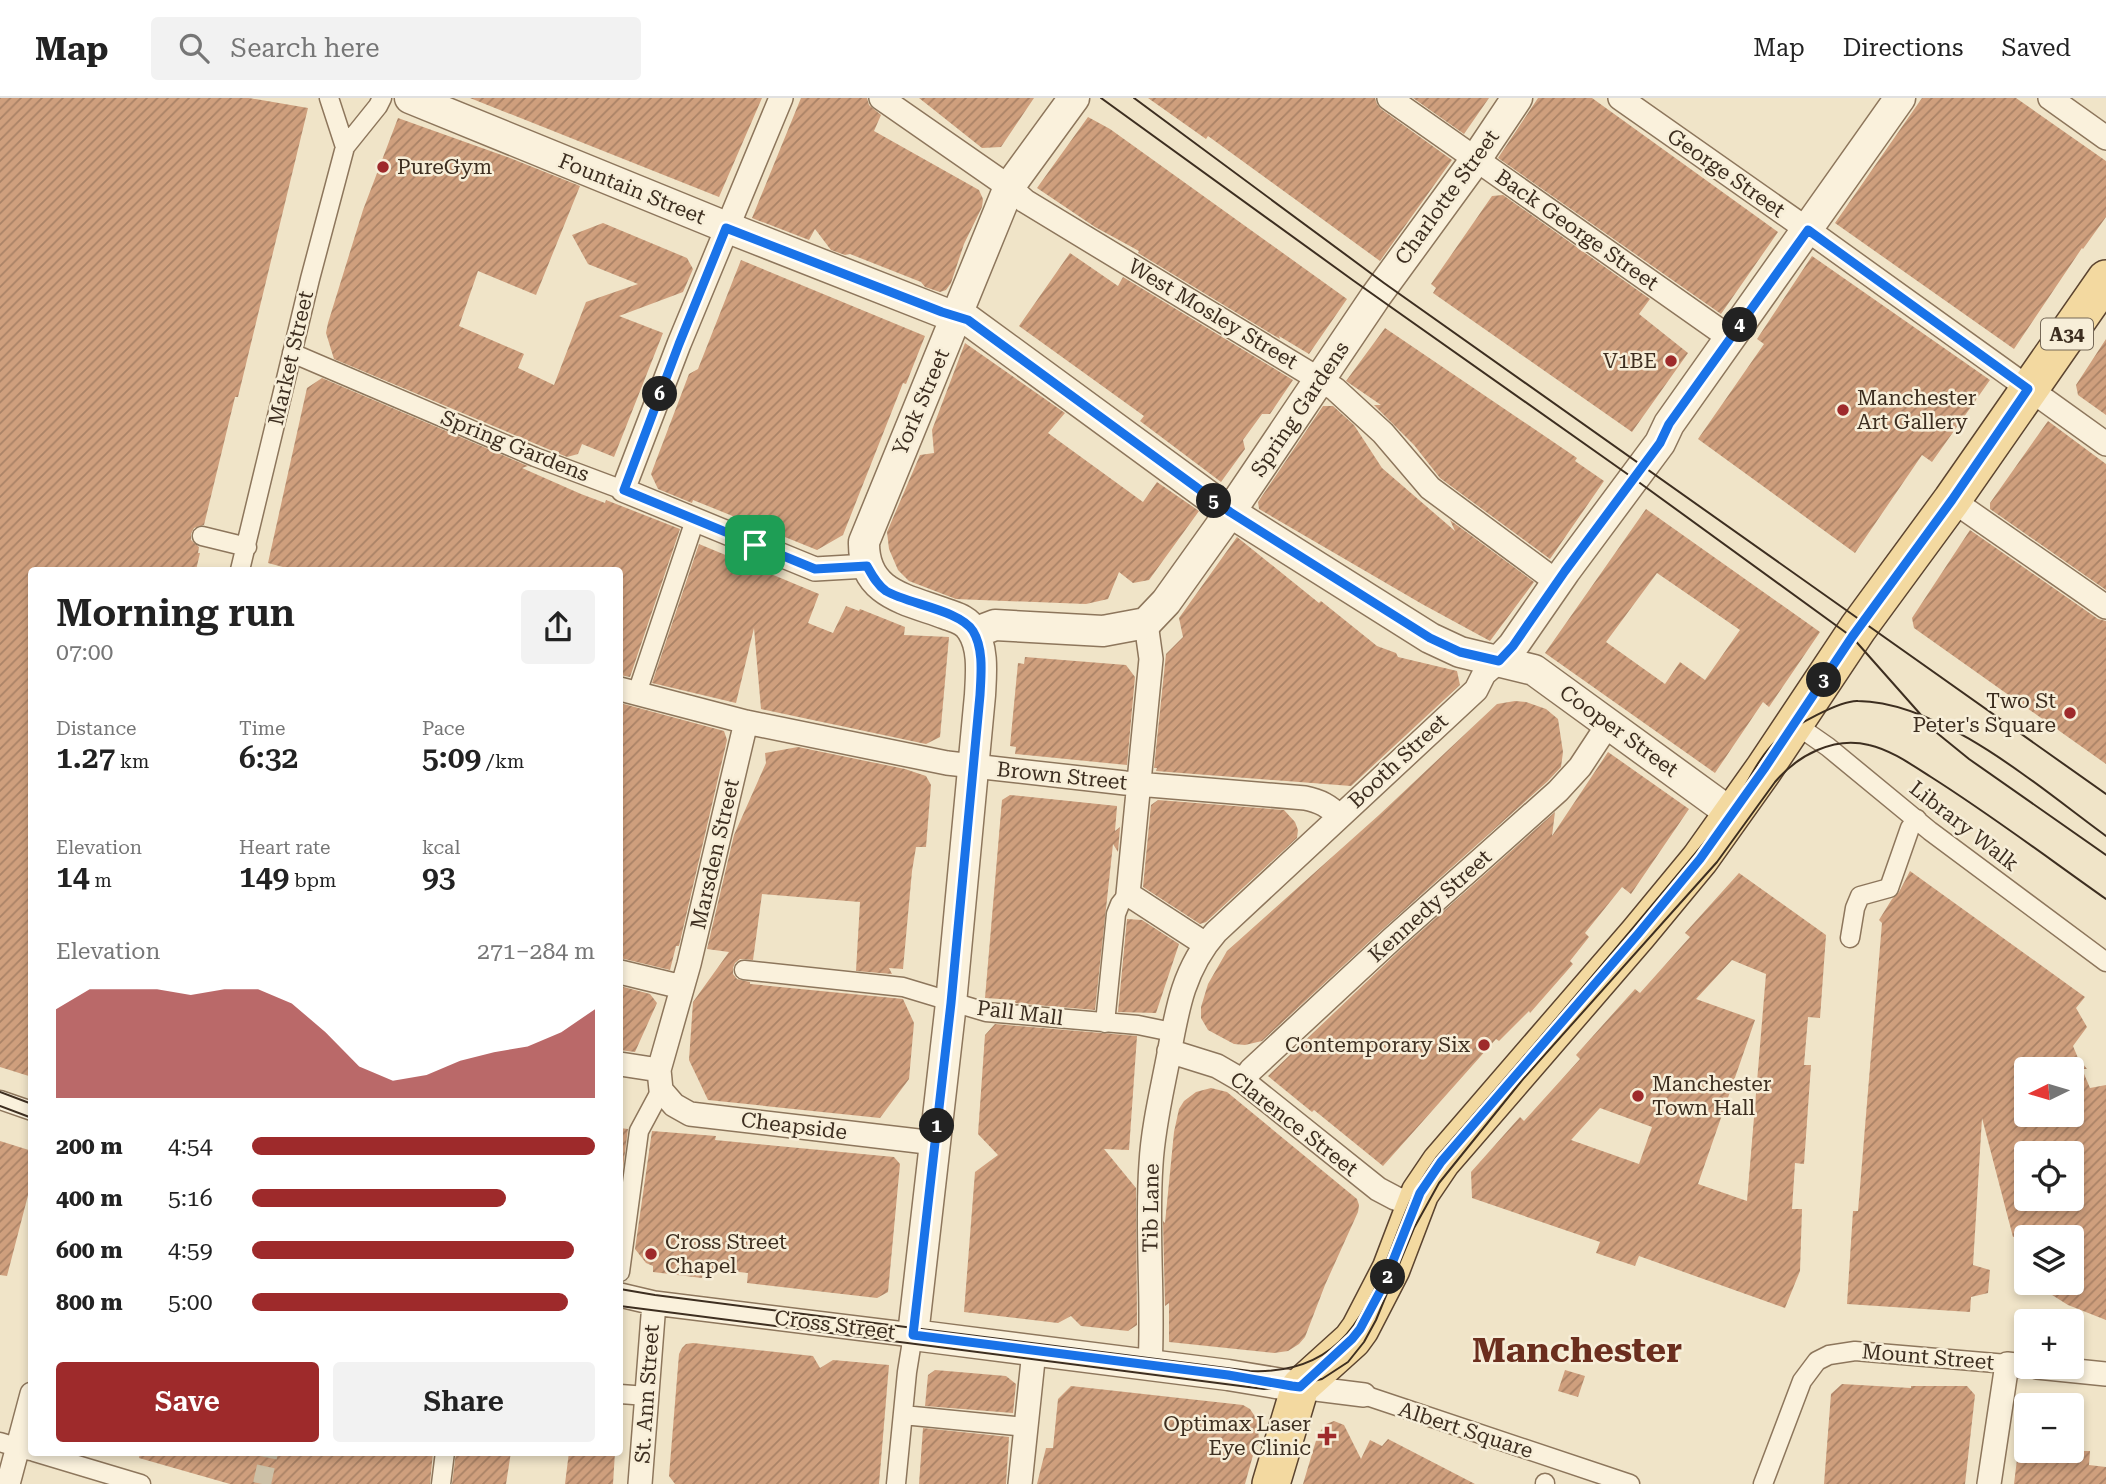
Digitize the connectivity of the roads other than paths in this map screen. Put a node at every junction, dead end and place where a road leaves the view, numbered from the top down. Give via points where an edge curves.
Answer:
1 (329, 98) edge
2 (382, 98) edge
3 (410, 98) edge
4 (781, 98) edge
5 (881, 98) edge
6 (1074, 98) edge
7 (1389, 98) edge
8 (1517, 98) edge
9 (1620, 98) edge
10 (1900, 98) edge
11 (2050, 98) edge
12 (2106, 138) edge
13 (345, 147) junction
14 (1476, 159) junction
15 (1009, 187) junction
16 (726, 228) junction
17 (1808, 230) junction
18 (2106, 279) edge
19 (1376, 296) joint
20 (957, 316) junction
21 (1730, 338) junction
22 (292, 353) junction
23 (1320, 379) junction
24 (2028, 389) junction
25 (2106, 444) edge
26 (624, 490) junction
27 (1952, 500) junction
28 (1230, 512) junction
29 (695, 520) junction
30 (202, 536) dead end
31 (247, 547) junction
32 (867, 566) junction
33 (241, 567) edge
34 (1557, 582) junction
35 (2106, 607) edge
36 (1146, 623) junction
37 (974, 633) junction
38 (1499, 661) junction
39 (628, 691) edge
40 (746, 722) junction
41 (1609, 723) junction
42 (1795, 724) junction
43 (972, 766) junction
44 (1138, 784) junction
45 (1732, 814) junction
46 (1339, 816) junction
47 (1917, 819) junction
48 (1128, 894) junction
49 (1850, 938) dead end
50 (1205, 944) junction
51 (2106, 962) edge
52 (744, 970) dead end
53 (623, 973) edge
54 (682, 987) junction
55 (951, 1003) junction
56 (1105, 1023) junction
57 (1171, 1042) junction
58 (623, 1065) edge
59 (660, 1080) junction
60 (1243, 1081) junction
61 (0, 1100) edge
62 (28, 1110) edge
63 (934, 1143) junction
64 (1414, 1205) junction
65 (623, 1250) edge
66 (623, 1296) edge
67 (653, 1303) junction
68 (913, 1335) junction
69 (1034, 1351) junction
70 (2014, 1365) edge
71 (1150, 1366) junction
72 (2084, 1372) edge
73 (2106, 1374) edge
74 (2014, 1378) edge
75 (1300, 1387) junction
76 (623, 1394) edge
77 (1364, 1395) joint
78 (647, 1396) junction
79 (28, 1412) edge
80 (903, 1415) junction
81 (1026, 1427) junction
82 (20, 1448) edge
83 (47, 1456) edge
84 (444, 1456) edge
85 (8, 1484) edge
86 (141, 1484) edge
87 (441, 1484) edge
88 (640, 1484) edge
89 (895, 1484) edge
90 (1020, 1484) edge
91 (1272, 1484) edge
92 (1629, 1484) edge
93 (1763, 1484) edge
94 (1989, 1484) edge

1 - 13 street
2 - 13 street, Market Street
3 - 16 street, Fountain Street
4 - 16 street
5 - 15 street, West Mosley Street
6 - 15 street, York Street
7 - 14 street, Back George Street
8 - 14 street, Charlotte Street
9 - 17 street, George Street
10 - 17 street, Booth Street
11 - 12 street
13 - 22 street, Market Street
14 - 19 street, Charlotte Street
14 - 21 street, Back George Street
15 - 20 street, York Street
15 - 23 street, West Mosley Street via 1073,231
16 - 20 street, Fountain Street
16 - 26 street
17 - 21 street, Booth Street
17 - 24 street, George Street
18 - 24 main road, A34
19 - 23 street, Spring Gardens
20 - 28 street, Fountain Street via 980,328
20 - 32 street, York Street via 864,542
21 - 34 street, Booth Street via 1660,443
22 - 26 street, Spring Gardens
22 - 31 street, Market Street
23 - 28 street, Spring Gardens
23 - 34 street, West Mosley Street via 1383,433 1430,488
24 - 25 street, George Street
24 - 27 main road, A34
26 - 29 street, Spring Gardens
27 - 35 street
27 - 42 main road, A34
28 - 36 street, Spring Gardens
28 - 38 street, Fountain Street via 1430,638 1460,652
29 - 32 street, Spring Gardens via 815,569
29 - 39 street
30 - 31 street
31 - 33 street, Market Street
32 - 37 street via 885,591 965,621
34 - 38 street, Booth Street
36 - 37 street via 1103,631 995,625
36 - 44 street via 1151,659
37 - 43 street via 981,666
38 - 41 street, Cooper Street via 1534,670
38 - 46 street, Booth Street via 1484,674 1476,690
39 - 40 street, Brown Street
40 - 43 street, Brown Street
40 - 54 street, Marsden Street
41 - 45 street, Cooper Street
41 - 60 street, Kennedy Street via 1559,791 1381,948
42 - 45 main road, A34
42 - 47 street, Library Walk
43 - 44 street, Brown Street
43 - 55 street
44 - 46 street, Brown Street via 1305,798 1329,806
44 - 48 street
45 - 64 main road, A34 via 1638,934 1441,1162
46 - 50 street, Booth Street
47 - 49 street via 1889,887 1860,896
47 - 51 street, Library Walk
48 - 50 street
48 - 56 street via 1116,914
50 - 57 street, Booth Street via 1187,977
52 - 55 street, Pall Mall via 903,987
53 - 54 street
54 - 59 street, Marsden Street
55 - 56 street, Pall Mall via 986,1012
55 - 63 street
56 - 57 street, Pall Mall via 1138,1025
57 - 60 street, Clarence Street
57 - 71 street, Tib Lane via 1150,1167
58 - 59 street
59 - 63 street, Cheapside via 674,1105 690,1114
59 - 65 street via 639,1131
60 - 64 street, Clarence Street via 1378,1189
61 - 62 street
63 - 68 street
64 - 75 main road, A34 via 1391,1269 1360,1329
66 - 67 street, Cross Street
67 - 68 street, Cross Street
67 - 78 street, St. Ann Street
68 - 69 street, Cross Street
68 - 80 street
69 - 71 street, Cross Street
69 - 81 street
70 - 93 street, Mount Street via 1856,1351 1829,1354 1816,1361 1802,1381
71 - 75 street, Cross Street
72 - 73 street
74 - 94 street
75 - 77 street, Albert Square
75 - 91 main road
76 - 78 street
77 - 92 street, Albert Square
78 - 88 street, St. Ann Street
79 - 82 street
80 - 81 street
80 - 89 street
81 - 90 street
82 - 85 street
83 - 86 street
84 - 87 street

